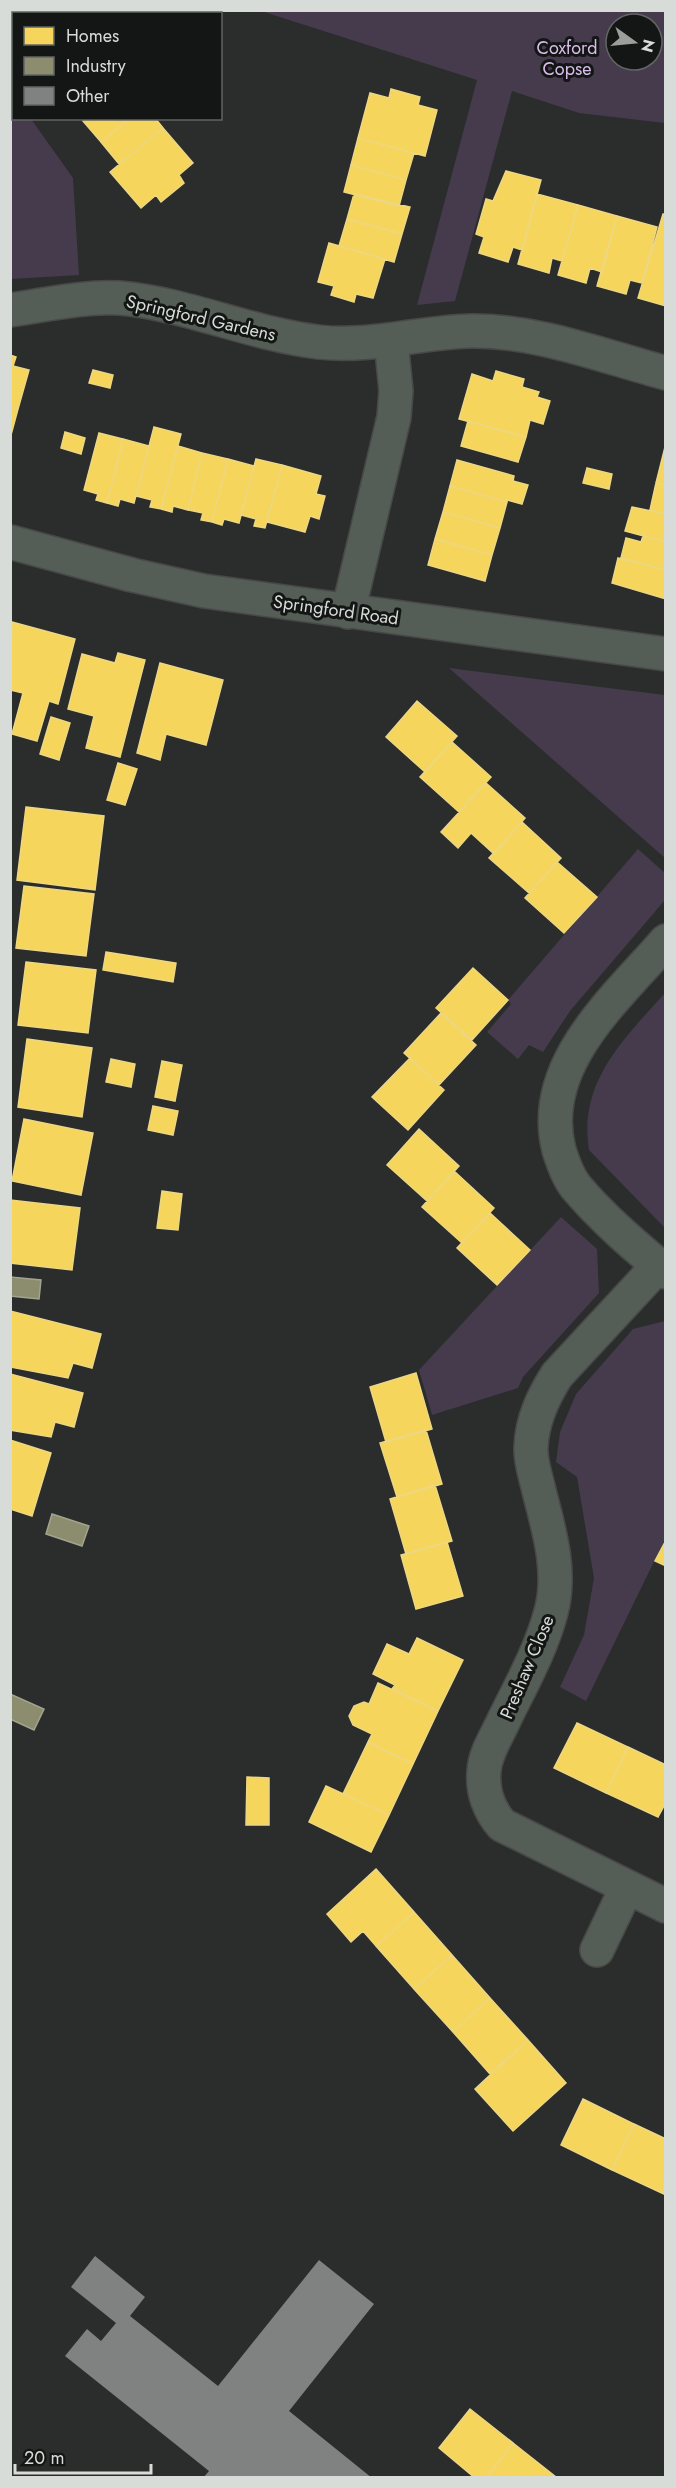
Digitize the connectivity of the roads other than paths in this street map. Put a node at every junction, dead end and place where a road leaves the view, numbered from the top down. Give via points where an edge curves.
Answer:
1 (10, 310) edge
2 (392, 340) junction
3 (666, 373) edge
4 (10, 542) edge
5 (348, 612) junction
6 (666, 654) edge
7 (666, 941) edge
8 (662, 1269) edge
9 (627, 1887) junction
10 (666, 1906) edge
11 (597, 1950) dead end

1 - 2 street, Springford Gardens via 117,298 283,337 357,344
2 - 3 street, Springford Gardens via 471,331 503,333 544,339
2 - 5 street via 394,417
4 - 5 street, Springford Road via 204,591
5 - 6 street, Springford Road
7 - 8 street via 591,1029 561,1079 555,1106 556,1137 563,1164 575,1186
8 - 9 street, Preshaw Close via 557,1375 544,1395 531,1448 554,1553 552,1610 542,1643 484,1769 484,1788 491,1812 502,1825
9 - 10 street, Preshaw Close
9 - 11 street

